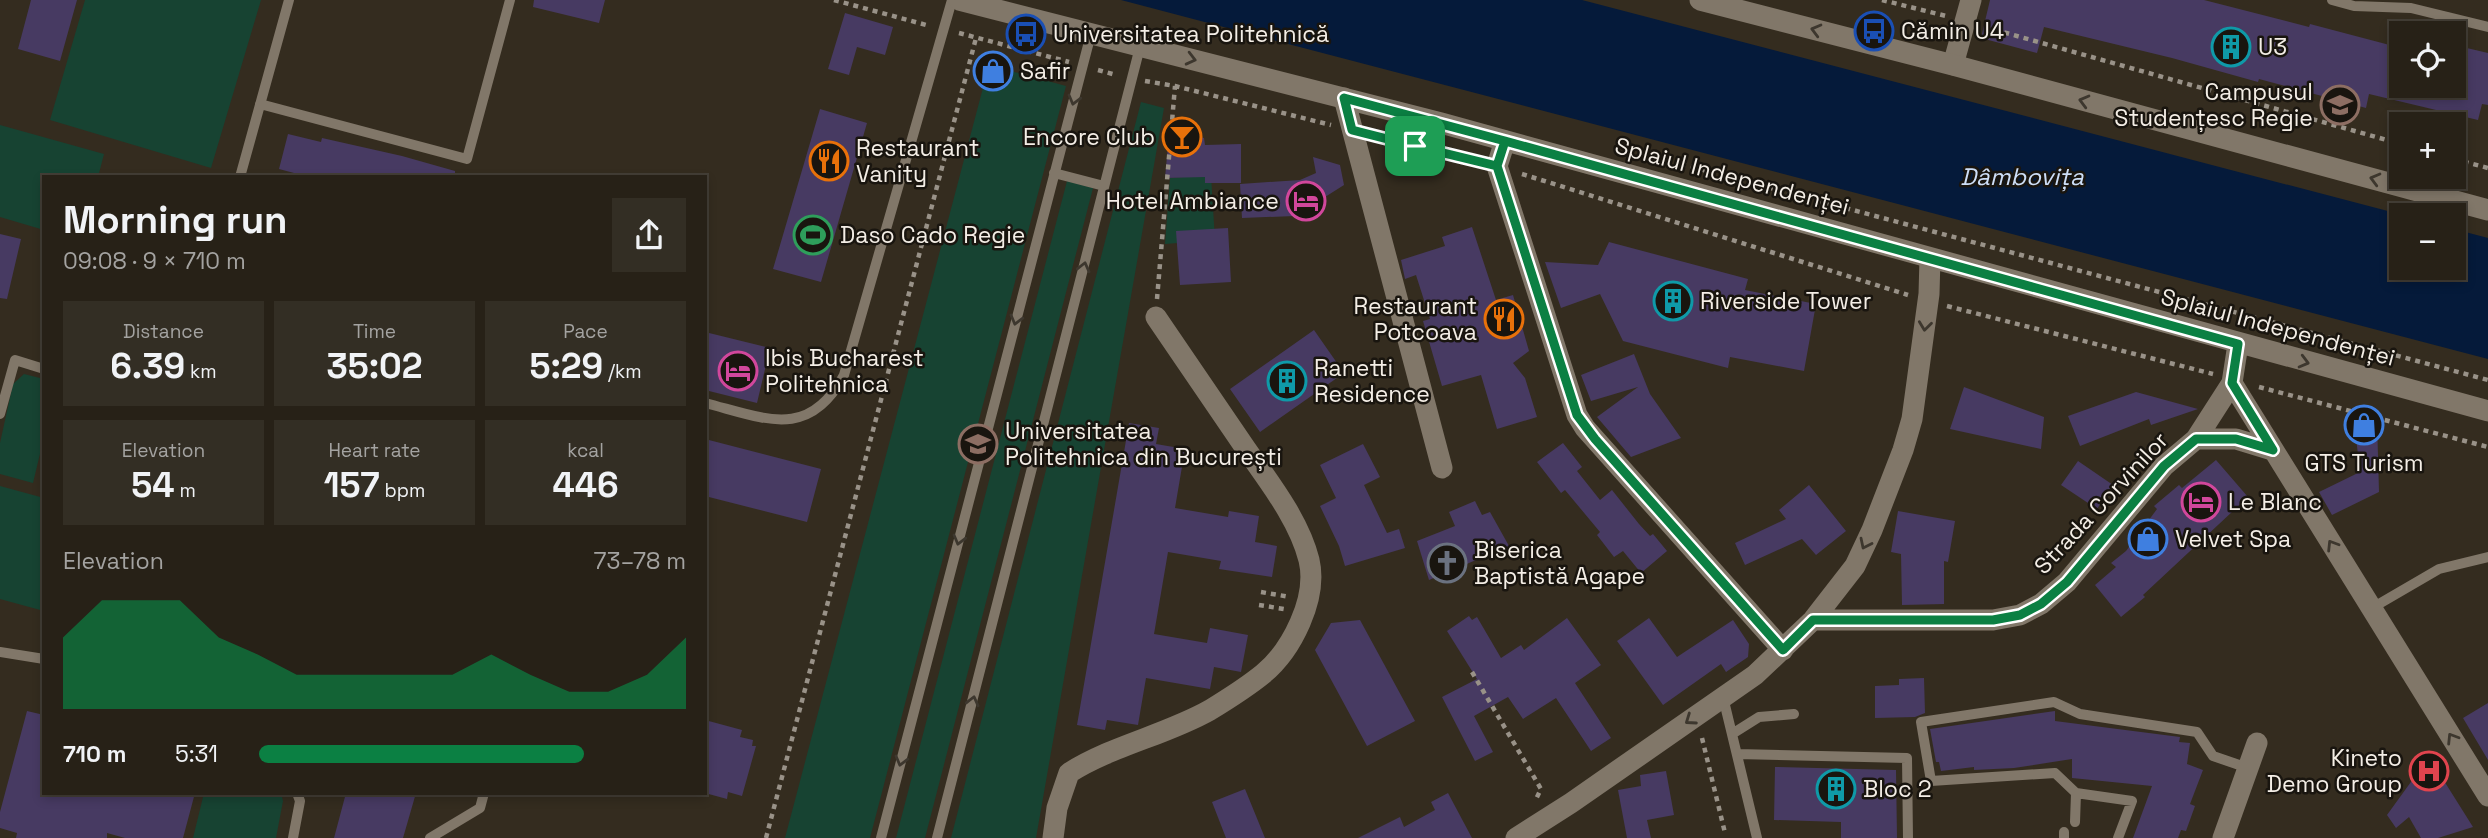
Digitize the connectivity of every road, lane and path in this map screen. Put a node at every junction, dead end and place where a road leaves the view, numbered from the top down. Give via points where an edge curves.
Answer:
1 (289, 0) edge
2 (510, 0) edge
3 (834, 0) edge
4 (952, 0) edge
5 (959, 0) edge
6 (1700, 0) edge
7 (1882, 0) edge
8 (1971, 0) edge
9 (2332, 0) edge
10 (1965, 21) junction
11 (2487, 25) edge
12 (944, 29) junction
13 (1091, 34) junction
14 (976, 38) junction
15 (1140, 47) junction
16 (1953, 65) junction
17 (1083, 66) junction
18 (1132, 79) junction
19 (1175, 86) junction
20 (1344, 98) junction
21 (260, 104) junction
22 (1352, 130) junction
23 (1505, 141) junction
24 (2389, 141) edge
25 (1668, 160) dead end
26 (2466, 163) edge
27 (1497, 166) junction
28 (2488, 169) edge
29 (1055, 173) junction
30 (241, 175) edge
31 (1104, 186) junction
32 (1521, 186) dead end
33 (2488, 210) edge
34 (1930, 258) junction
35 (1909, 296) junction
36 (1919, 298) dead end
37 (1937, 303) dead end
38 (1945, 305) junction
39 (1908, 306) dead end
40 (1943, 315) dead end
41 (1156, 317) joint
42 (2238, 344) junction
43 (42, 368) edge
44 (2488, 380) edge
45 (2232, 381) junction
46 (707, 403) edge
47 (2488, 411) edge
48 (0, 414) edge
49 (2196, 439) junction
50 (2488, 447) edge
51 (2273, 450) junction
52 (1442, 468) dead end
53 (2488, 557) edge
54 (1261, 592) dead end
55 (1294, 597) dead end
56 (1259, 605) dead end
57 (2372, 608) junction
58 (1289, 609) dead end
59 (1813, 620) junction
60 (1783, 650) junction
61 (0, 652) edge
62 (42, 659) edge
63 (1472, 671) dead end
64 (1723, 697) junction
65 (1794, 715) dead end
66 (1695, 716) junction
67 (1732, 734) junction
68 (2257, 743) dead end
69 (1737, 754) junction
70 (2248, 768) junction
71 (2076, 793) junction
72 (298, 795) edge
73 (483, 795) edge
74 (2488, 796) edge
75 (1532, 807) dead end
76 (2075, 822) dead end
77 (1725, 833) dead end
78 (293, 838) edge
79 (430, 838) edge
80 (766, 838) edge
81 (881, 838) edge
82 (937, 838) edge
83 (1053, 838) edge
84 (1516, 838) edge
85 (1756, 838) edge
86 (1908, 838) edge
87 (2118, 838) edge
88 (2224, 838) edge

1 - 21 lane
2 - 21 lane via 467,159
3 - 12 path
4 - 12 lane
5 - 13 street, Splaiul Independenței
16 -> 6 street
7 - 10 path
8 - 10 street
9 - 11 lane via 2354,6 2411,8
10 - 16 street
10 - 24 path
12 - 14 path
12 - 46 lane via 838,387 808,415 783,421
13 - 15 street, Splaiul Independenței
13 - 17 lane
14 - 17 path
14 - 80 path
15 - 18 lane
15 -> 20 street, Splaiul Independenței
33 -> 16 street
17 - 18 path
17 -> 29 lane
18 - 19 path
18 - 31 lane
19 - 22 path
19 - 41 path
20 - 22 street
20 - 23 street, Splaiul Independenței
21 - 30 lane
22 - 27 path
22 - 52 street
23 - 27 street
23 - 34 street, Splaiul Independenței
25 - 44 path
26 - 28 path
27 - 60 street via 1577,415
29 - 31 lane
29 -> 81 lane
82 -> 31 lane
32 - 35 path via 1517,172
34 - 42 street, Splaiul Independenței
34 -> 59 street via 1916,396 1903,450 1855,566
35 - 36 path
35 - 39 path
37 - 38 path
38 - 40 path
38 - 45 path
41 - 83 street via 1294,523 1309,559 1309,599 1283,650 1265,672 1239,691 1208,711 1069,773
42 - 45 street
42 -> 47 street, Splaiul Independenței
43 - 48 lane via 15,360
45 - 49 street, Strada Corvinilor
45 - 50 path
45 - 51 street
49 - 51 street via 2236,439
49 - 59 street, Strada Corvinilor via 2164,466 2067,582 2020,615 1993,620
57 -> 51 street
53 - 57 lane via 2439,569
54 - 55 path
56 - 58 path
74 -> 57 street
59 - 60 street
60 - 64 street
61 - 62 lane
63 - 75 path via 1541,789
64 - 66 street
64 - 67 lane
65 - 67 lane via 1759,717
66 - 77 path
66 -> 84 street
67 - 69 lane
68 - 70 street
69 - 85 lane
69 - 86 lane via 1907,758
70 - 71 lane via 2213,755 2197,732 2080,714 2054,702 1922,722 1931,781 2055,773
70 - 88 street
71 - 76 lane
71 - 87 lane via 2132,801
72 - 78 lane
73 - 79 lane via 480,808

